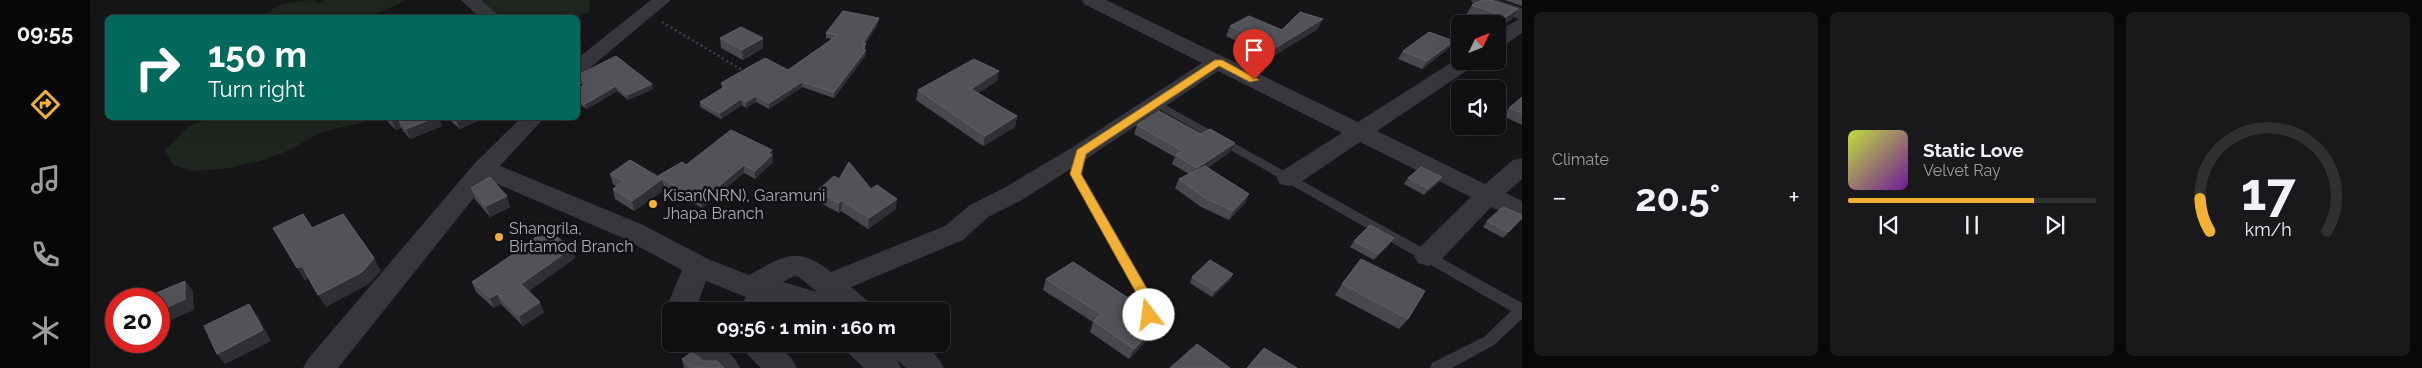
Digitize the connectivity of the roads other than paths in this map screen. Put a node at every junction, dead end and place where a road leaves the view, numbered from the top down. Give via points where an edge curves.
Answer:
1 (470, 0) edge
2 (662, 0) edge
3 (1091, 0) edge
4 (1480, 0) edge
5 (1522, 14) edge
6 (488, 15) edge
7 (1522, 24) edge
8 (1506, 35) edge
9 (1218, 62) junction
10 (580, 64) edge
11 (1454, 70) edge
12 (1156, 103) junction
13 (531, 120) edge
14 (1360, 132) junction
15 (1081, 152) junction
16 (1522, 166) edge
17 (484, 169) junction
18 (1290, 178) junction
19 (1488, 196) junction
20 (1522, 212) edge
21 (1428, 256) junction
22 (698, 266) junction
23 (826, 298) edge
24 (684, 302) edge
25 (758, 302) edge
26 (814, 302) edge
27 (814, 302) edge
28 (1522, 310) edge
29 (1149, 315) edge
30 (708, 352) edge
31 (765, 352) edge
32 (868, 352) edge
33 (909, 352) edge
34 (319, 368) edge
35 (724, 368) edge
36 (781, 368) edge
37 (885, 368) edge
38 (928, 368) edge
39 (1438, 368) edge

1 - 6 street
2 - 10 street
3 - 9 street
4 - 5 street
7 - 8 street
9 - 12 street
9 - 14 street
11 - 14 street
12 - 15 street
12 - 18 lane
13 - 17 street
14 - 18 street
14 - 19 street
15 - 23 street via 979,211 954,233
15 - 29 lane via 1076,174 1145,296
16 - 19 street
17 - 22 street via 632,231
17 - 34 street
18 - 21 lane
19 - 20 street
19 - 21 street
21 - 28 lane
22 - 23 street via 750,287 791,266 807,268
22 - 24 street
23 - 26 street
25 - 27 street via 775,293 788,293
28 - 39 lane via 1489,341
30 - 35 street
31 - 36 street
32 - 37 street
33 - 38 street

